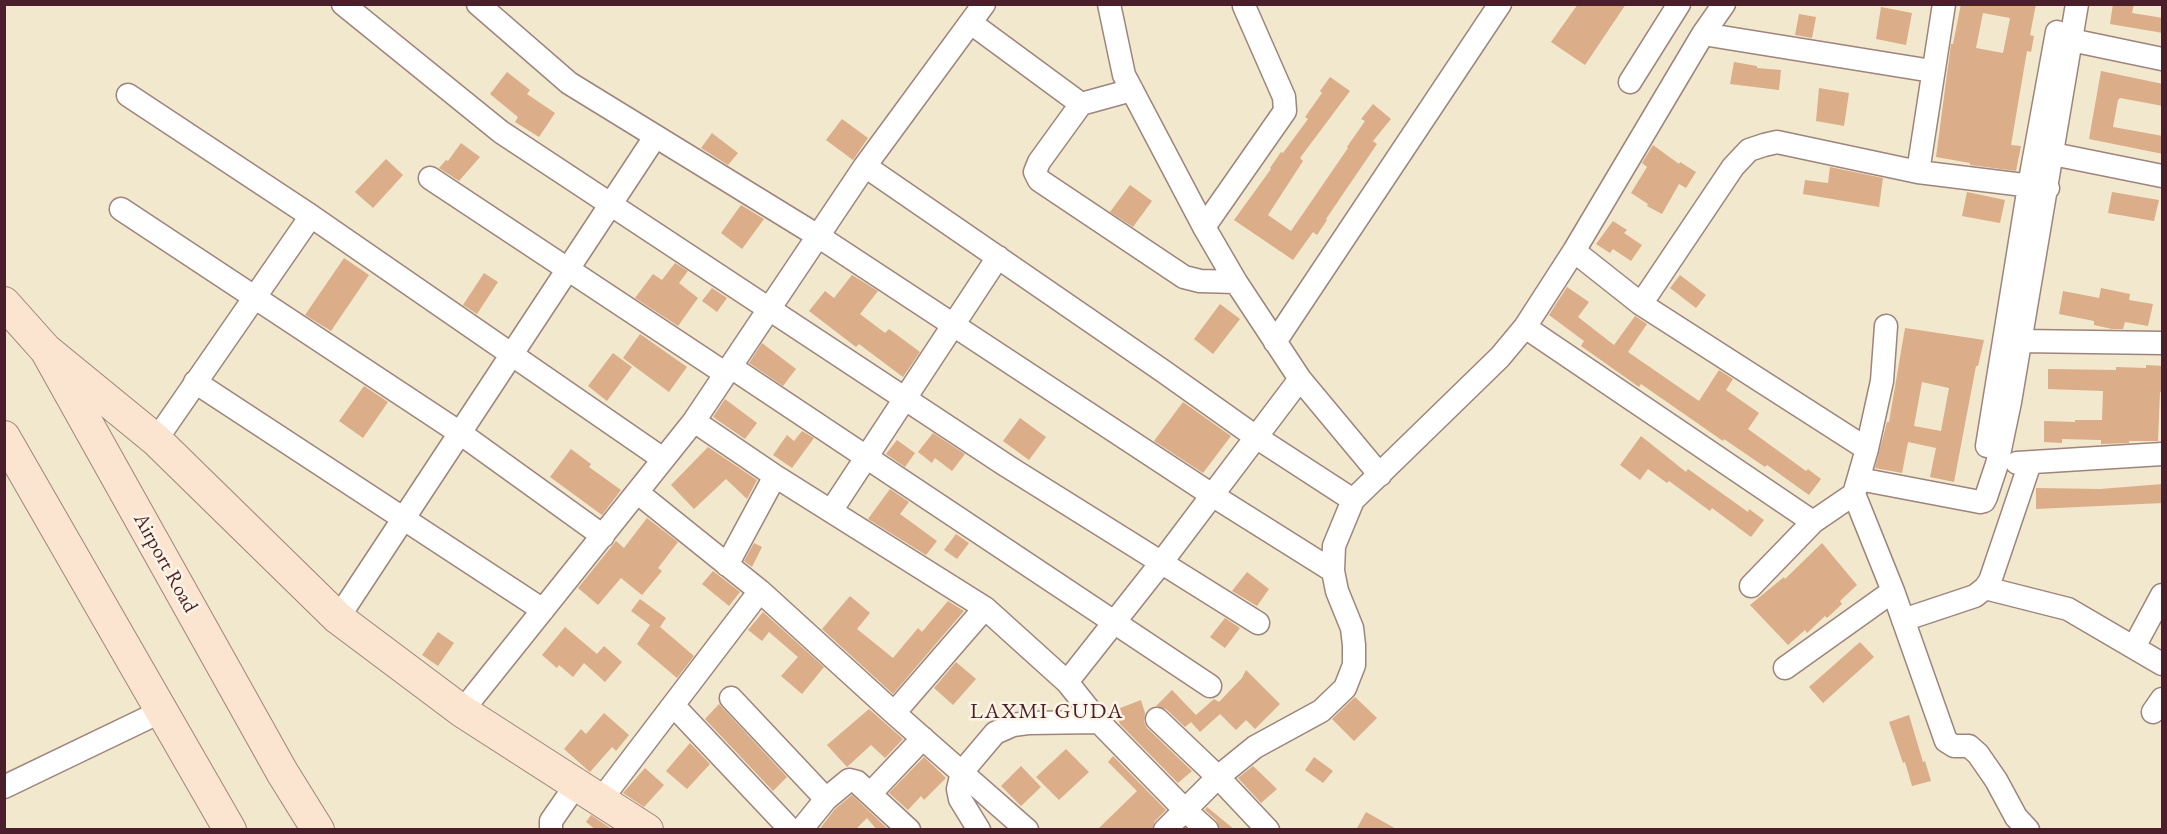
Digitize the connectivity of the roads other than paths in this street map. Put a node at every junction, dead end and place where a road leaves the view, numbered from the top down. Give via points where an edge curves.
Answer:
1 (343, 4) edge
2 (478, 4) edge
3 (984, 4) edge
4 (1109, 4) edge
5 (1500, 4) edge
6 (1678, 4) edge
7 (1724, 4) edge
8 (1944, 4) edge
9 (2062, 4) edge
10 (2077, 4) edge
11 (1244, 6) dead end
12 (971, 23) junction
13 (1703, 34) junction
14 (2071, 40) junction
15 (2163, 59) edge
16 (1932, 71) junction
17 (1630, 82) dead end
18 (1132, 90) junction
19 (128, 95) dead end
20 (1081, 104) junction
21 (655, 137) junction
22 (2053, 154) junction
23 (865, 166) junction
24 (1918, 172) junction
25 (2163, 176) edge
26 (430, 178) dead end
27 (2038, 187) junction
28 (610, 204) junction
29 (121, 208) dead end
30 (311, 216) junction
31 (1204, 227) junction
32 (818, 236) junction
33 (1574, 251) junction
34 (998, 257) junction
35 (567, 269) junction
36 (1236, 282) junction
37 (256, 297) junction
38 (4, 303) edge
39 (1641, 304) junction
40 (770, 309) junction
41 (953, 324) junction
42 (1886, 326) dead end
43 (1525, 327) junction
44 (2021, 341) junction
45 (1275, 342) junction
46 (2163, 343) edge
47 (46, 350) junction
48 (510, 356) junction
49 (728, 371) junction
50 (1300, 380) junction
51 (195, 382) junction
52 (904, 399) junction
53 (694, 421) junction
54 (460, 433) junction
55 (4, 437) edge
56 (1256, 437) junction
57 (156, 440) junction
58 (1867, 449) junction
59 (2163, 454) edge
60 (866, 457) junction
61 (663, 459) junction
62 (2030, 463) junction
63 (1991, 465) junction
64 (1380, 475) junction
65 (775, 476) junction
66 (1856, 486) junction
67 (638, 493) junction
68 (1212, 495) junction
69 (1353, 500) junction
70 (831, 511) junction
71 (403, 519) junction
72 (1813, 522) junction
73 (603, 536) junction
74 (1161, 563) junction
75 (727, 565) junction
76 (1333, 571) junction
77 (1751, 586) dead end
78 (1985, 588) junction
79 (760, 591) junction
80 (1893, 591) junction
81 (2163, 595) edge
82 (985, 608) junction
83 (543, 610) junction
84 (338, 618) junction
85 (1903, 620) junction
86 (1115, 621) junction
87 (1258, 623) dead end
88 (2134, 647) junction
89 (2163, 664) edge
90 (1785, 668) dead end
91 (1067, 682) junction
92 (1210, 686) dead end
93 (731, 698) dead end
94 (673, 705) junction
95 (162, 711) junction
96 (462, 711) junction
97 (894, 713) junction
98 (1157, 719) dead end
99 (1099, 722) junction
100 (923, 738) junction
101 (962, 772) junction
102 (1218, 777) junction
103 (4, 787) edge
104 (588, 793) junction
105 (870, 794) junction
106 (826, 799) junction
107 (1185, 810) junction
108 (230, 830) edge
109 (318, 830) edge
110 (551, 830) edge
111 (647, 830) edge
112 (791, 830) edge
113 (801, 830) edge
114 (909, 830) edge
115 (979, 830) edge
116 (1027, 830) edge
117 (1165, 830) edge
118 (1207, 830) edge
119 (1268, 830) edge
120 (2028, 830) edge

1 - 28 street via 501,132
2 - 21 street via 569,83
3 - 12 street
4 - 18 street via 1124,75
5 - 45 street
6 - 17 street
7 - 13 street
8 - 16 street
9 - 27 street
10 - 14 street
11 - 31 street via 1284,97 1285,111
12 - 20 street
12 - 23 street
13 - 16 street
13 - 33 street
14 - 15 street
14 - 22 street
16 - 24 street
18 - 20 street
18 - 31 street
19 - 30 street
20 - 36 street via 1039,162 1035,172 1040,180 1184,277
21 - 28 street
21 - 32 street
22 - 25 street
22 - 27 street
23 - 32 street
23 - 34 street
24 - 27 street
24 - 39 street via 1778,142 1749,150 1733,167
26 - 35 street
27 - 44 street
27 - 63 street via 1987,440
28 - 35 street
28 - 40 street
29 - 37 street
30 - 37 street
30 - 48 street
31 - 36 street
32 - 40 street
32 - 41 street
33 - 39 street
33 - 43 street
34 - 41 street
34 - 56 street
35 - 48 street
35 - 49 street
36 - 45 street
37 - 51 street
37 - 54 street
38 - 47 main road, Airport Road
39 - 58 street
40 - 49 street
40 - 52 street
41 - 52 street
41 - 68 street
42 - 58 street via 1882,381
43 - 64 street via 1500,357
43 - 72 street
44 - 46 street
44 - 63 street
45 - 50 street
47 - 57 main road
47 - 109 main road, Airport Road
48 - 54 street
48 - 61 street
49 - 53 street
49 - 60 street
50 - 56 street
50 - 64 street
51 - 57 street
51 - 71 street
52 - 60 street
52 - 74 street
53 - 61 street
53 - 65 street
54 - 71 street
54 - 73 street
55 - 95 main road
56 - 68 street
56 - 69 street
57 - 84 main road
58 - 66 street
59 - 62 street
60 - 70 street
60 - 86 street
61 - 67 street
62 - 63 street
62 - 78 street
63 - 66 street via 1992,483 1980,502
64 - 69 street
65 - 70 street
65 - 75 street
66 - 72 street
66 - 80 street
67 - 73 street
67 - 75 street
68 - 74 street
68 - 76 street
69 - 76 street via 1334,546
70 - 82 street
71 - 83 street
71 - 84 street
72 - 77 street
73 - 83 street
74 - 86 street
74 - 87 street
75 - 79 street
76 - 102 street via 1354,645 1354,665 1345,688 1321,711 1255,747
78 - 85 street via 1975,596
78 - 88 street via 2068,609
79 - 94 street
79 - 97 street
80 - 85 street
80 - 90 street
81 - 88 street
82 - 91 street
82 - 97 street
83 - 96 street
84 - 96 main road
85 - 120 street via 1946,741 1954,746 1970,746 1978,754
86 - 91 street
86 - 92 street
88 - 89 street
91 - 99 street
93 - 106 street
94 - 104 street
94 - 112 street
95 - 103 street
95 - 108 main road
96 - 104 main road
97 - 100 street
98 - 102 street
99 - 101 street via 1012,725 995,733
99 - 107 street
100 - 101 street
100 - 105 street
101 - 115 street via 960,799
101 - 116 street
102 - 107 street
102 - 119 street
104 - 110 street via 551,821
104 - 111 main road
105 - 106 street via 849,780
105 - 114 street
106 - 113 street
107 - 117 street
107 - 118 street

